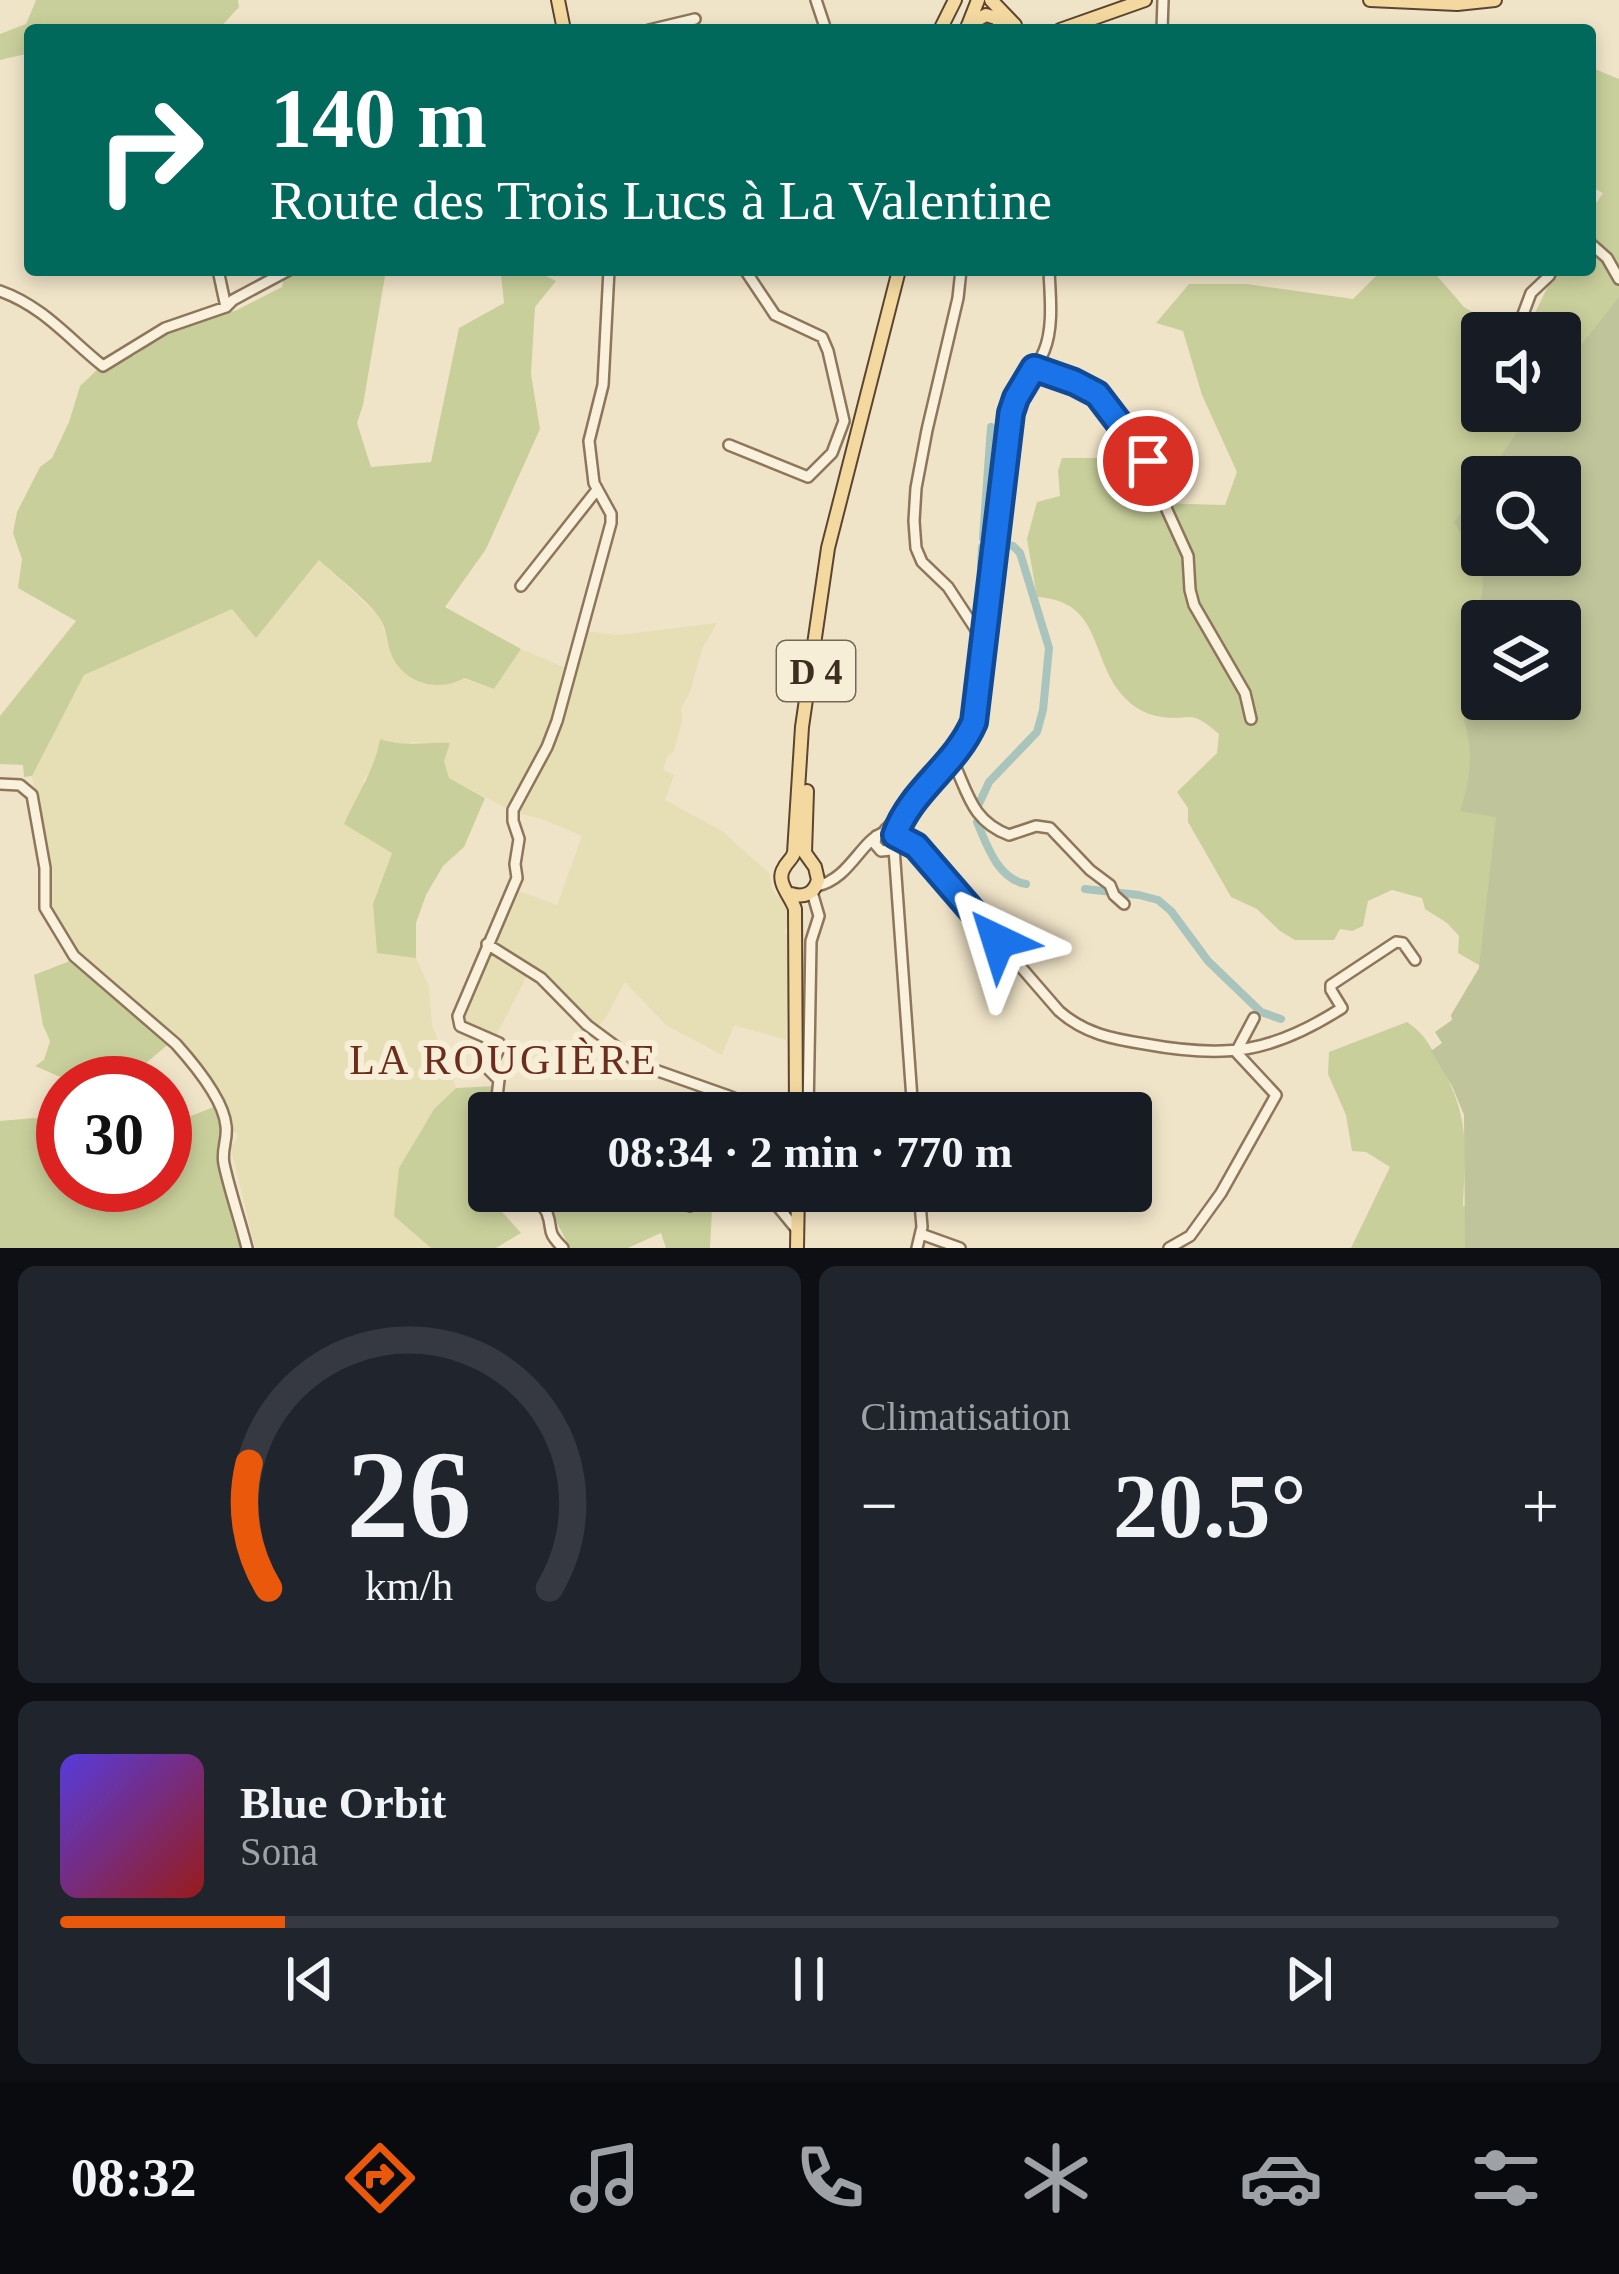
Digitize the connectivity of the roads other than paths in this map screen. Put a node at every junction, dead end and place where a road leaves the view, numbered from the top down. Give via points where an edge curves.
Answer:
1 (991, 0) edge
2 (1370, 0) edge
3 (1495, 0) edge
4 (1141, 1) edge
5 (695, 19) dead end
6 (674, 24) edge
7 (970, 24) edge
8 (1006, 24) edge
9 (1011, 24) edge
10 (1077, 24) edge
11 (1596, 248) edge
12 (219, 276) edge
13 (278, 276) edge
14 (609, 276) edge
15 (749, 276) edge
16 (897, 276) edge
17 (960, 276) edge
18 (1049, 276) edge
19 (1549, 276) edge
20 (1619, 278) edge
21 (0, 291) edge
22 (226, 307) junction
23 (1524, 312) edge
24 (1034, 368) junction
25 (729, 445) dead end
26 (845, 481) junction
27 (596, 491) junction
28 (521, 586) dead end
29 (989, 595) junction
30 (964, 612) junction
31 (983, 640) junction
32 (1251, 719) dead end
33 (952, 759) junction
34 (0, 785) edge
35 (890, 839) junction
36 (791, 861) junction
37 (853, 863) junction
38 (809, 884) junction
39 (1124, 904) dead end
40 (487, 944) junction
41 (1415, 960) dead end
42 (1254, 1018) dead end
43 (1236, 1052) junction
44 (498, 1092) edge
45 (718, 1092) edge
46 (801, 1092) edge
47 (803, 1092) edge
48 (911, 1092) edge
49 (546, 1212) edge
50 (782, 1212) edge
51 (799, 1212) edge
52 (800, 1212) edge
53 (921, 1212) edge
54 (797, 1230) junction
55 (921, 1234) junction
56 (247, 1248) edge
57 (563, 1248) edge
58 (800, 1248) edge
59 (917, 1248) edge
60 (960, 1248) edge
61 (1168, 1248) edge

1 - 9 main road
2 - 3 main road
4 - 10 main road
5 - 6 street
7 - 8 main road via 986,15
11 - 20 street
12 - 22 street
13 - 22 street
14 - 27 street via 603,386 589,441
15 - 25 street via 775,315 822,337 844,422 832,453 808,477
16 - 26 main road, D 4
17 - 30 street via 914,521 922,562
18 - 24 street via 1049,332
19 - 23 street via 1534,287
21 - 22 street via 42,312 103,366 165,328
24 - 29 street via 1011,413
24 - 32 street via 1097,394 1148,461 1188,556 1194,605 1245,693
26 - 36 main road, D 4 via 808,674
26 - 38 main road, D 4 via 808,728
27 - 28 street
27 - 40 street via 611,523 556,721 513,810 517,878
29 - 30 street
29 - 31 street
30 - 31 street
31 - 33 street via 974,722
33 - 35 street via 905,809
33 - 39 street via 984,821 1009,835 1050,828
34 - 56 street via 33,805 45,908 71,952 176,1044 217,1101
35 - 37 street
35 - 37 street
35 - 43 street via 922,853 1082,1028 1180,1051
35 - 48 street
36 - 38 main road via 804,860
36 - 38 main road via 784,887
37 - 38 street via 834,881
38 - 46 main road, D 4 via 795,909
38 - 47 street via 819,916
40 - 44 street via 457,1022 499,1043 488,1070 500,1080
40 - 45 street via 541,978 641,1065
41 - 43 street via 1400,942 1378,953 1331,985 1342,1007 1299,1033
42 - 43 street
43 - 61 street via 1276,1095 1221,1193 1190,1236
49 - 57 street via 549,1233
50 - 54 street
51 - 54 main road
52 - 58 main road
53 - 55 street
54 - 58 main road
55 - 59 street
55 - 60 street

